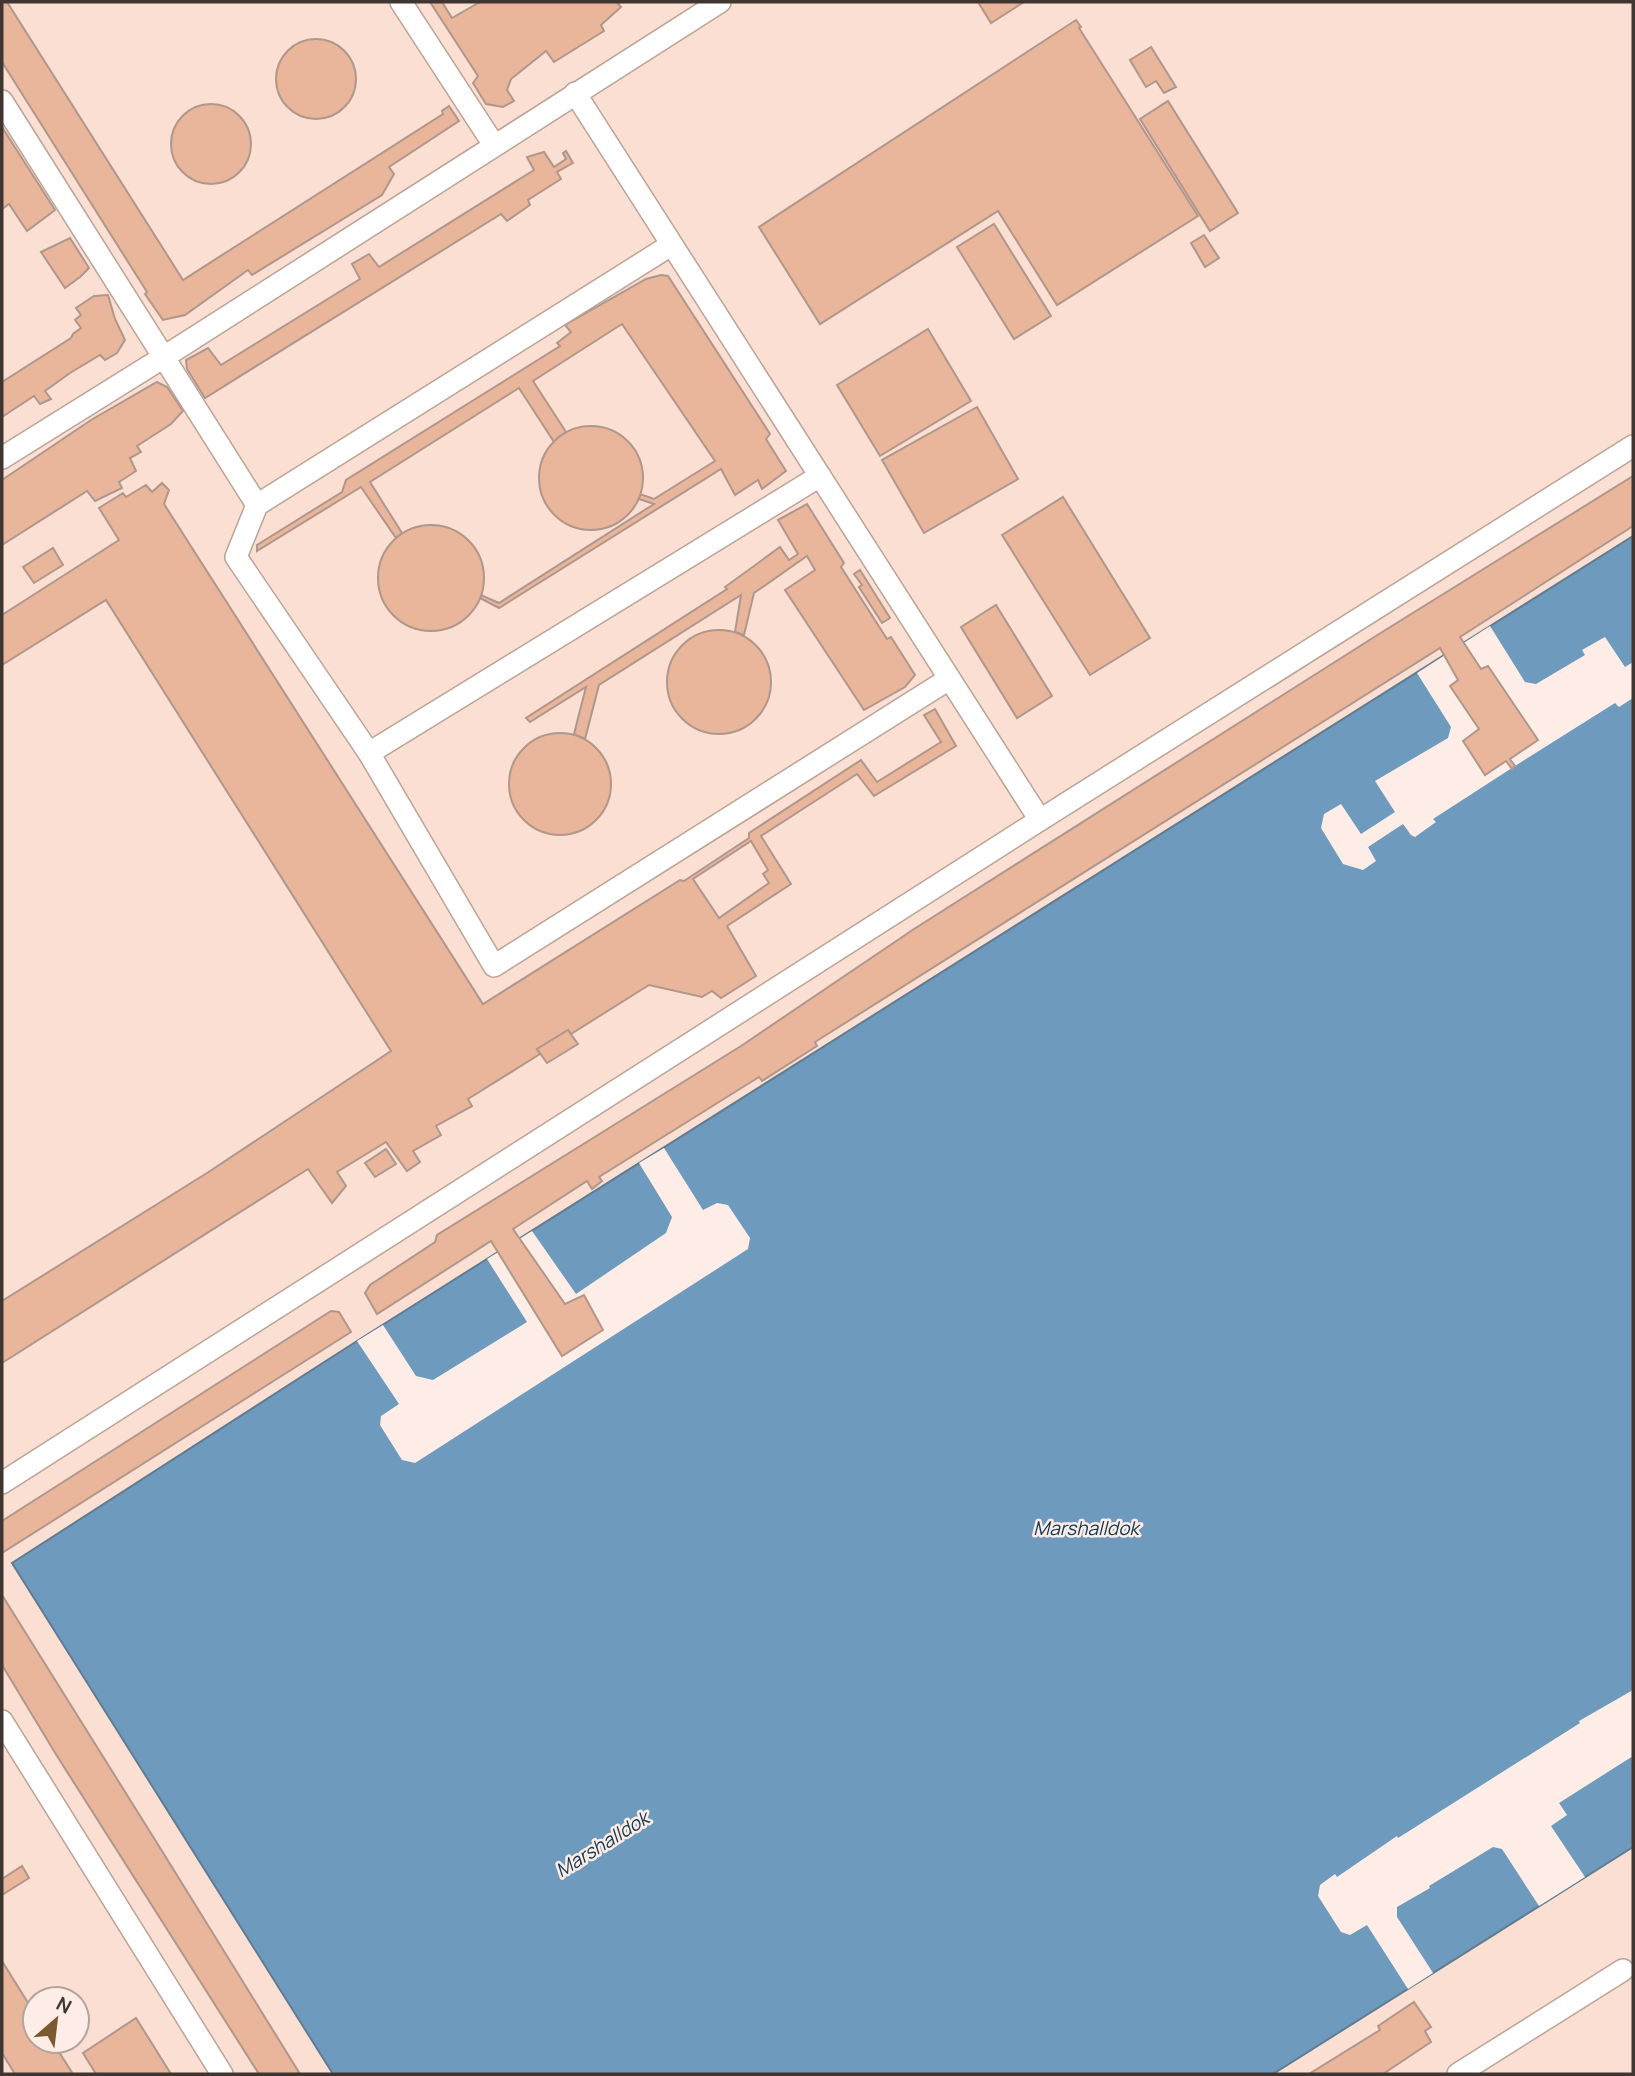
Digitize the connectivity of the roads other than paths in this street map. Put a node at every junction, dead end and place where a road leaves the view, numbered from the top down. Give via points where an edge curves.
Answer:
1 (401, 2) edge
2 (720, 2) edge
3 (575, 93) junction
4 (2, 101) edge
5 (494, 145) junction
6 (670, 245) junction
7 (163, 357) junction
8 (1633, 446) edge
9 (2, 458) edge
10 (820, 476) junction
11 (257, 505) junction
12 (950, 679) junction
13 (369, 753) junction
14 (1040, 820) junction
15 (2, 1483) edge
16 (2, 1721) edge
17 (1623, 1970) dead end
18 (222, 2074) edge
19 (1458, 2074) edge

1 - 5 lane
2 - 3 lane
3 - 5 lane
3 - 6 lane
4 - 7 lane
5 - 7 lane
6 - 10 lane
6 - 11 lane
7 - 9 lane
7 - 11 lane
8 - 14 lane
10 - 12 lane
10 - 13 lane
11 - 13 lane via 236,556
12 - 13 lane via 494,966
12 - 14 lane
14 - 15 lane
16 - 18 lane
17 - 19 lane

